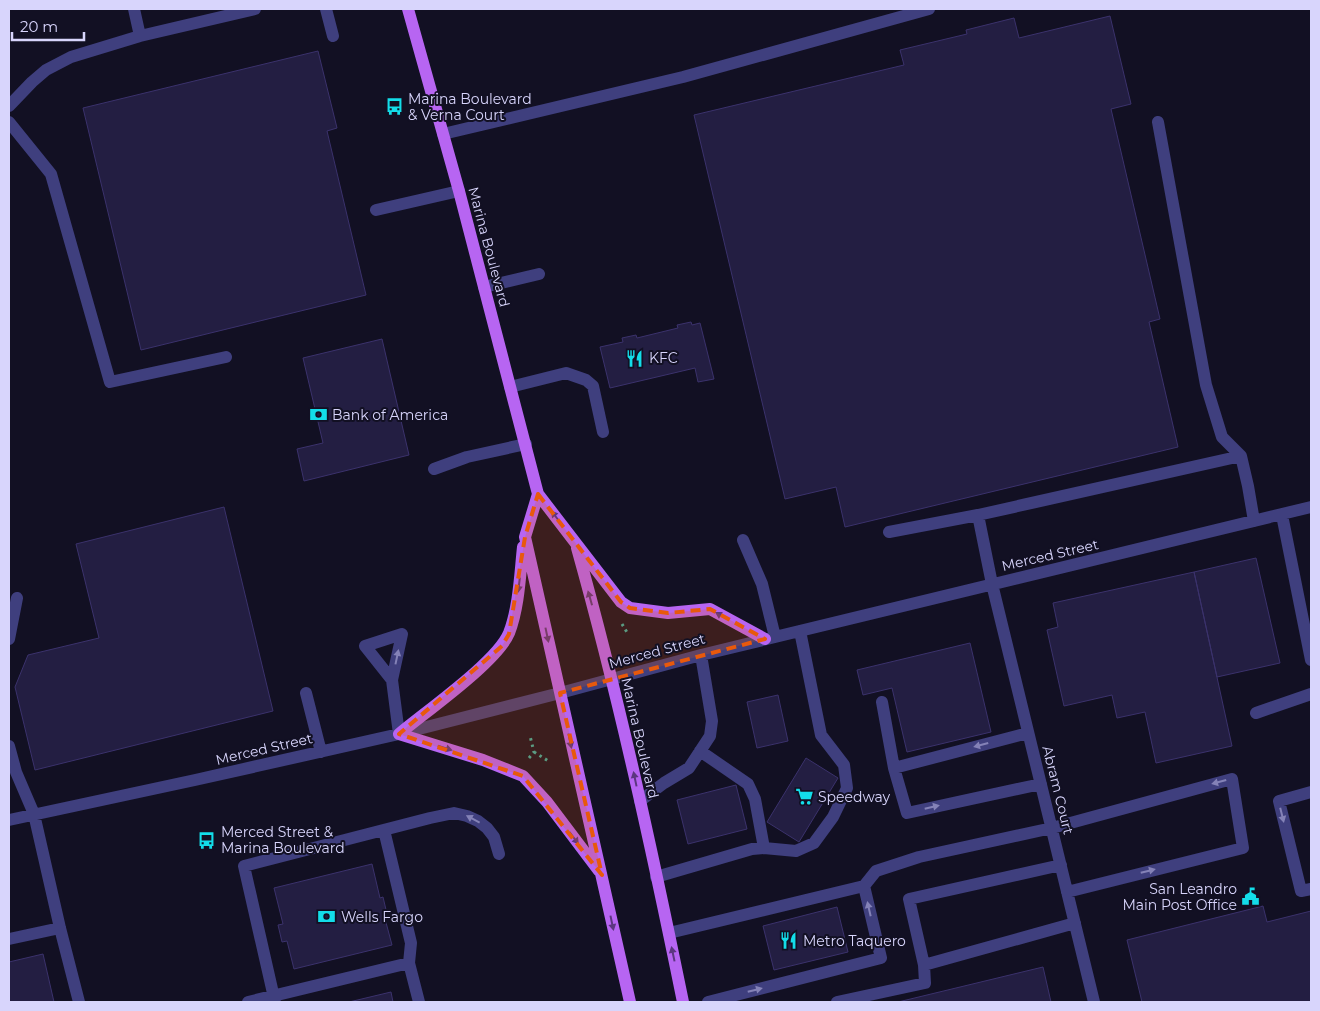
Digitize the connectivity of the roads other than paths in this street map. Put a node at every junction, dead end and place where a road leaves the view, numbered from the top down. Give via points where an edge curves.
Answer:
1 (134, 9) edge
2 (255, 9) edge
3 (326, 9) edge
4 (408, 9) edge
5 (928, 9) edge
6 (140, 36) junction
7 (333, 36) dead end
8 (9, 106) edge
9 (9, 122) edge
10 (1158, 122) dead end
11 (443, 134) junction
12 (459, 191) junction
13 (376, 210) dead end
14 (539, 274) dead end
15 (484, 287) junction
16 (226, 357) dead end
17 (510, 387) junction
18 (603, 432) dead end
19 (526, 444) junction
20 (1240, 456) junction
21 (434, 469) dead end
22 (538, 494) junction
23 (1311, 507) edge
24 (978, 515) junction
25 (1282, 516) junction
26 (1254, 521) junction
27 (888, 532) dead end
28 (525, 537) junction
29 (743, 540) dead end
30 (574, 541) junction
31 (992, 584) junction
32 (17, 598) dead end
33 (800, 631) junction
34 (770, 638) junction
35 (9, 639) edge
36 (701, 655) junction
37 (1311, 660) edge
38 (611, 679) junction
39 (392, 680) dead end
40 (306, 692) dead end
41 (560, 693) junction
42 (1311, 694) edge
43 (882, 702) dead end
44 (1256, 713) dead end
45 (1028, 733) junction
46 (399, 734) junction
47 (9, 746) edge
48 (700, 750) junction
49 (321, 752) junction
50 (894, 768) junction
51 (1041, 784) junction
52 (1311, 792) edge
53 (640, 801) junction
54 (34, 814) junction
55 (9, 820) edge
56 (1052, 828) junction
57 (384, 830) junction
58 (764, 848) junction
59 (499, 854) dead end
60 (1060, 864) junction
61 (602, 875) junction
62 (656, 877) junction
63 (864, 886) junction
64 (1311, 889) edge
65 (1067, 892) junction
66 (1075, 924) junction
67 (60, 928) junction
68 (669, 933) junction
69 (9, 939) edge
70 (409, 963) junction
71 (924, 965) junction
72 (274, 999) edge
73 (79, 1002) edge
74 (248, 1002) edge
75 (419, 1002) edge
76 (630, 1002) edge
77 (683, 1002) edge
78 (708, 1002) edge
79 (837, 1002) edge
80 (1094, 1002) edge

1 - 6 street
2 - 6 street
3 - 7 street
4 - 11 main road, Marina Boulevard
5 - 11 street via 683,76
6 - 8 street via 71,56 46,70
9 - 16 street via 51,174 110,382
10 - 20 street via 1206,385 1222,437
11 - 12 main road, Marina Boulevard
12 - 13 street
12 - 15 main road, Marina Boulevard
14 - 15 street
15 - 17 main road, Marina Boulevard
17 - 18 street via 566,373 586,380 594,386
17 - 19 main road, Marina Boulevard
19 - 21 street via 467,456
19 - 22 main road, Marina Boulevard
20 - 24 street
20 - 26 street
22 - 28 main road
30 -> 22 main road, Marina Boulevard
23 - 25 street, Merced Street
24 - 27 street
24 - 31 street, Abram Court
25 - 26 street, Merced Street
25 - 37 street
26 - 31 street, Merced Street
28 -> 41 main road
28 -> 46 main road via 515,614 502,646 475,673
29 - 34 street via 762,584
34 -> 30 main road via 710,609 668,613 630,608 621,602
38 -> 30 main road, Marina Boulevard
31 - 33 street, Merced Street
31 - 45 street, Abram Court
32 - 35 street
33 - 34 street, Merced Street
33 - 58 street via 821,736 844,765 847,788 833,817 814,843 796,851
34 - 36 street, Merced Street
36 - 38 street, Merced Street
36 - 48 street via 712,721 710,736
38 - 41 street, Merced Street
53 -> 38 main road, Marina Boulevard
39 - 46 street
40 - 49 street
41 - 46 street, Merced Street
41 -> 61 main road
42 - 44 street
43 - 50 street
45 -> 50 street
45 - 51 street, Abram Court
46 - 49 street, Merced Street
46 -> 61 main road via 523,776 547,802
47 - 54 street
48 - 53 street via 689,768
48 - 58 street via 748,784 755,799
49 - 54 street, Merced Street
50 -> 51 street via 908,813
51 - 56 street, Abram Court
52 -> 64 street via 1279,800 1301,891
53 - 62 main road, Marina Boulevard
54 - 55 street, Merced Street
54 - 67 street
56 - 60 street, Abram Court
56 - 63 street via 920,857 876,871
65 -> 56 street via 1243,848 1232,779
59 -> 57 street via 494,837 487,828 478,821 454,813
57 - 70 street via 411,943
57 - 72 street via 244,866
58 - 62 street
60 - 65 street, Abram Court
60 - 71 street via 909,899
61 -> 76 main road
62 - 68 main road, Marina Boulevard
63 - 68 street
78 -> 63 street via 881,958
65 - 66 street, Abram Court
66 - 71 street
66 - 80 street, Abram Court
67 - 69 street
67 - 73 street
77 -> 68 main road, Marina Boulevard
70 - 72 street
70 - 75 street
71 - 79 street via 925,983
72 - 74 street

